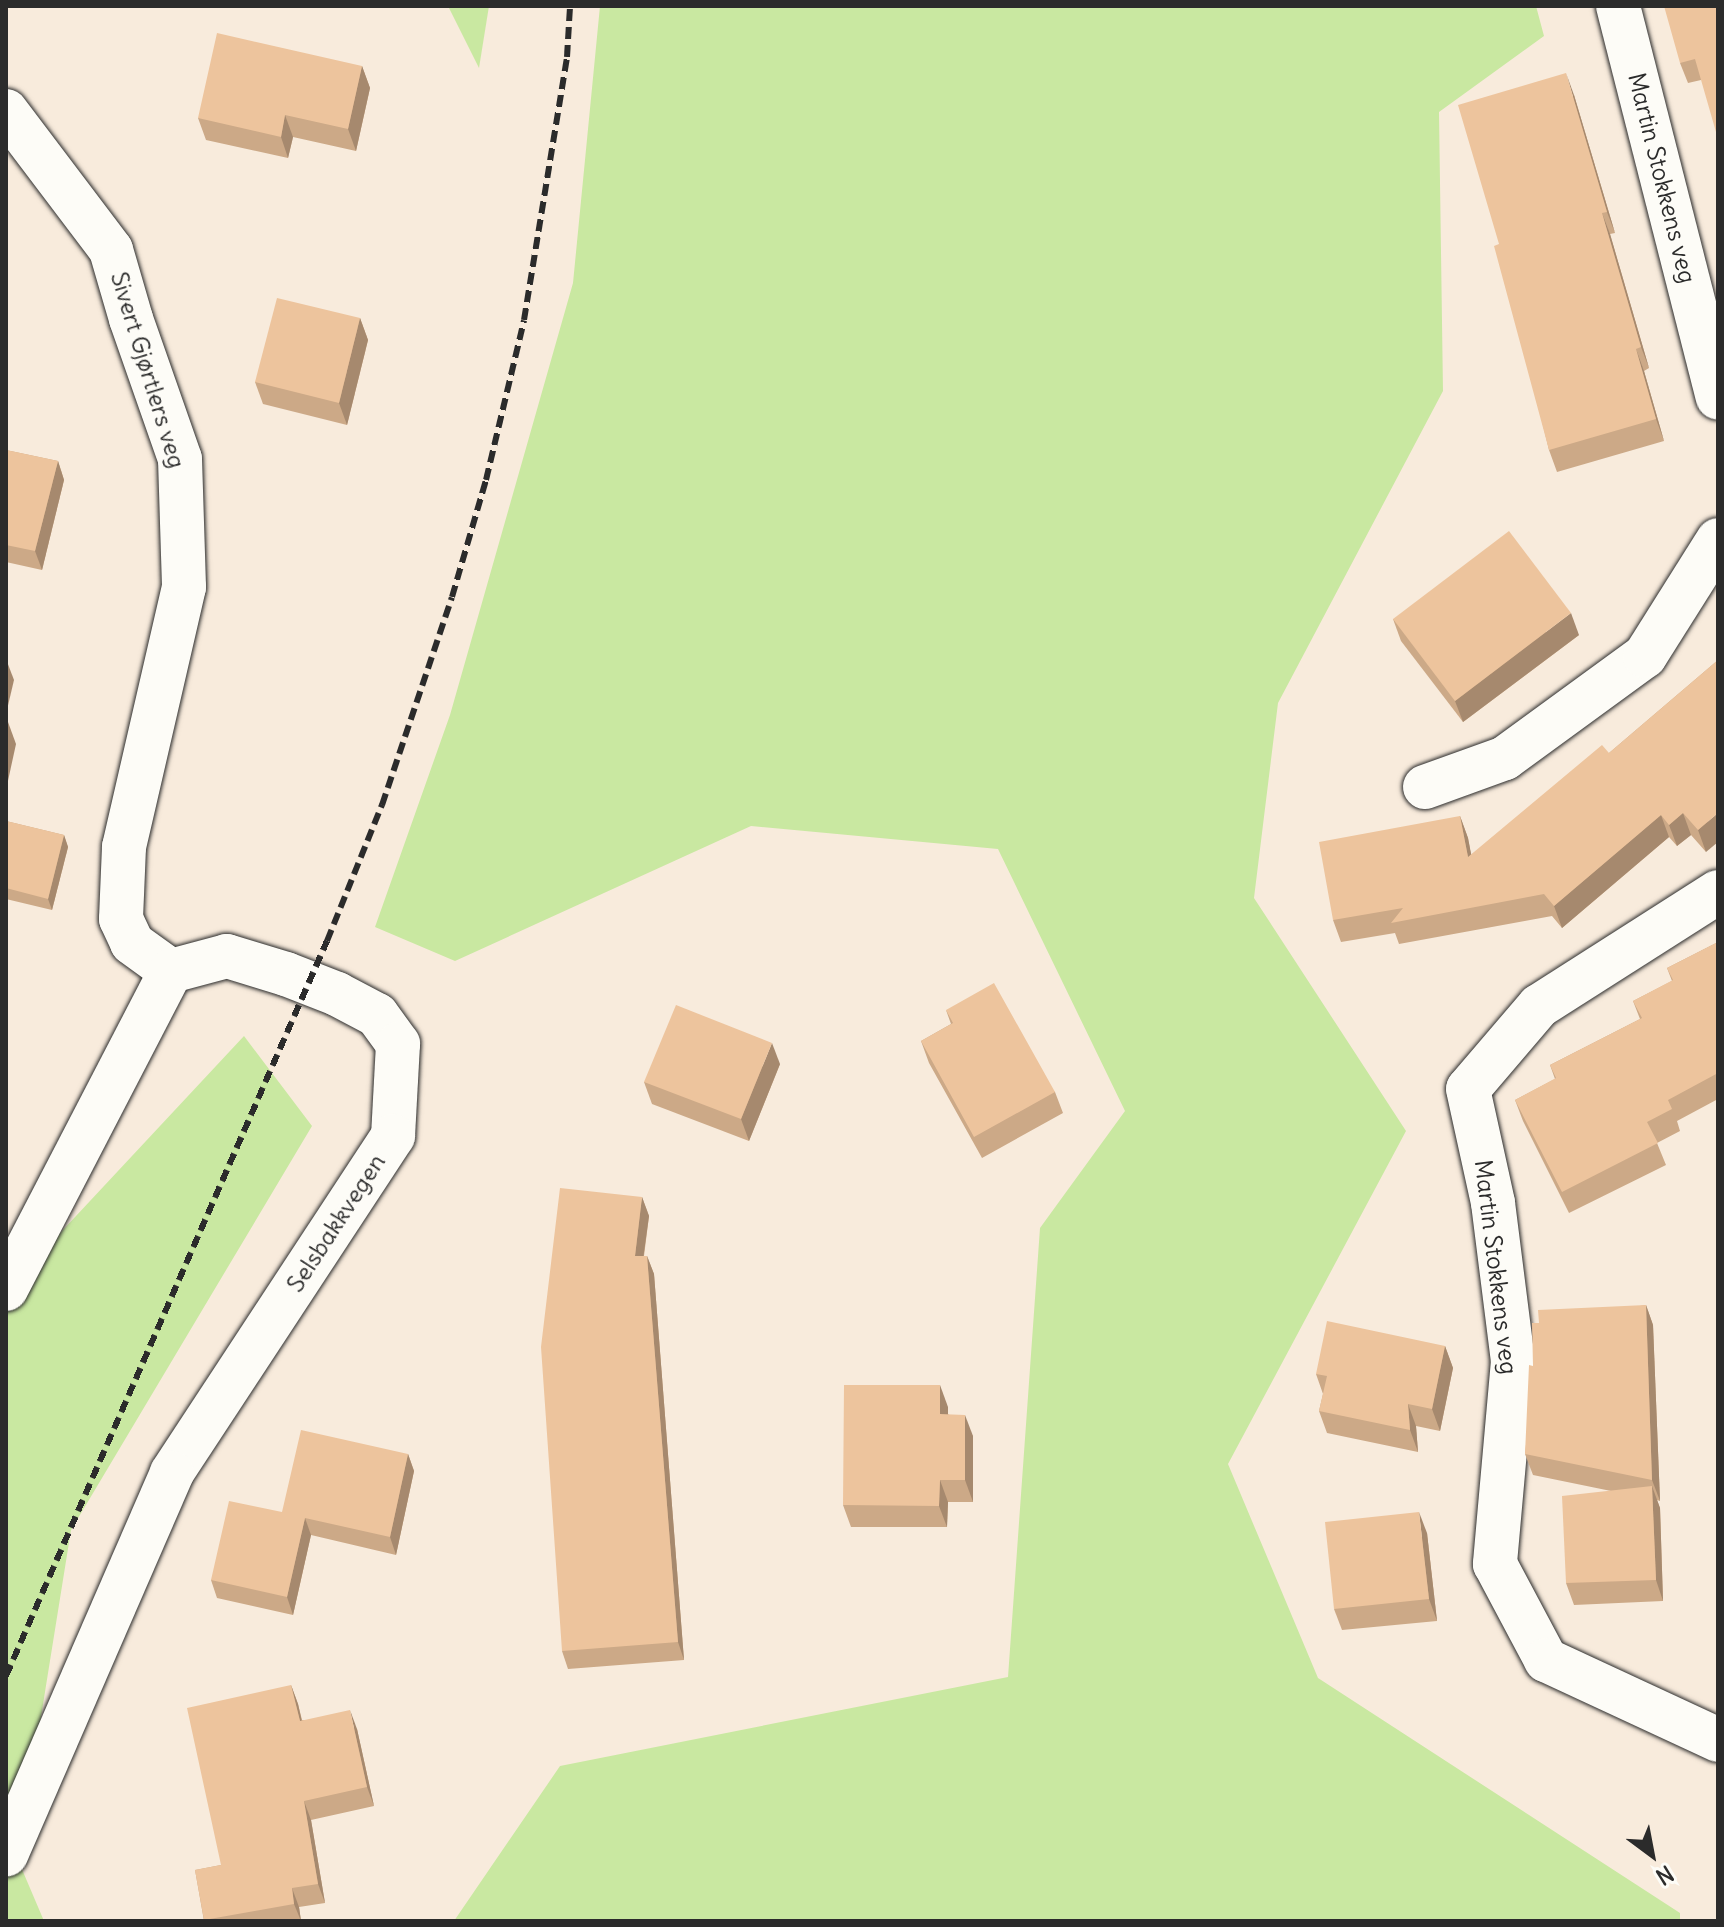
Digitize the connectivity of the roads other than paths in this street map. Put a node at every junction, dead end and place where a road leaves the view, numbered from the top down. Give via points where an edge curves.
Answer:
1 (1618, 6) edge
2 (6, 111) edge
3 (1718, 397) edge
4 (1718, 540) edge
5 (1425, 787) dead end
6 (1718, 892) edge
7 (171, 971) junction
8 (6, 1289) edge
9 (1718, 1740) edge
10 (6, 1854) edge

1 - 3 street, Martin Stokkens veg
2 - 7 street, Sivert Gjørtlers veg via 111,250 180,459 184,587 124,847 121,919 132,943
4 - 5 street via 1645,656 1505,758
6 - 9 street, Martin Stokkens veg via 1539,1006 1468,1089 1493,1203 1513,1361 1495,1564 1546,1660
7 - 8 street
7 - 10 street, Selsbakkvegen via 227,956 337,994 377,1015 398,1044 393,1136 172,1473

